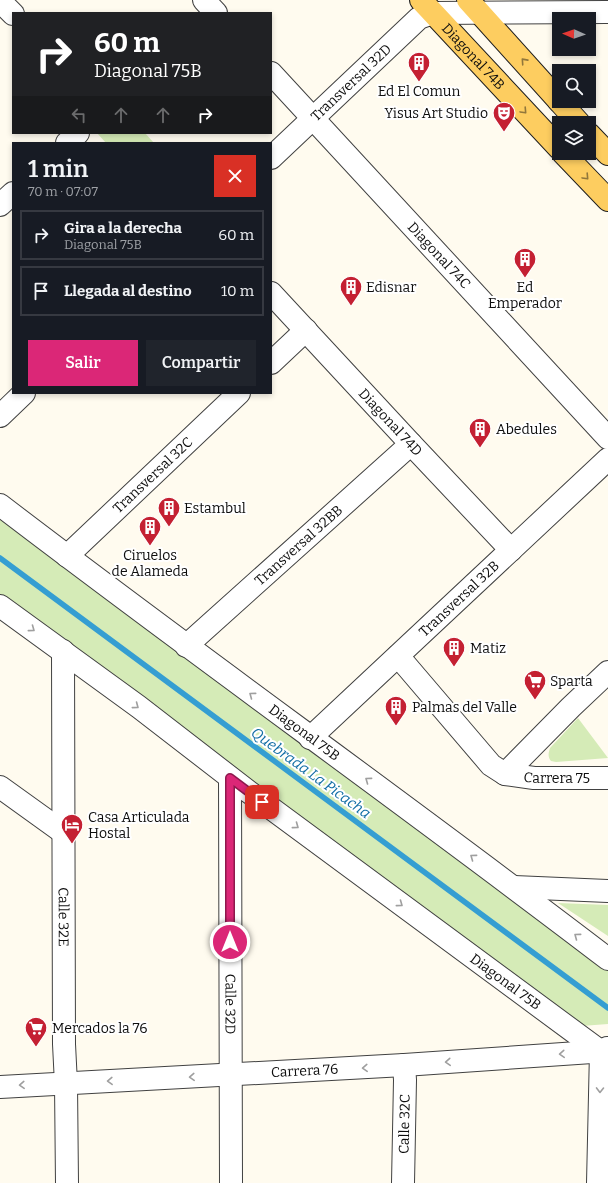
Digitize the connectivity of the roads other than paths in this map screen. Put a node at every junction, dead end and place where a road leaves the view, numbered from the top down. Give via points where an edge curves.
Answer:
1 (0, 2) edge
2 (427, 6) edge
3 (474, 6) edge
4 (608, 12) edge
5 (12, 13) edge
6 (272, 74) edge
7 (552, 93) edge
8 (565, 108) edge
9 (573, 116) edge
10 (313, 118) junction
11 (77, 134) edge
12 (552, 140) edge
13 (596, 141) edge
14 (68, 142) edge
15 (608, 154) edge
16 (272, 157) edge
17 (570, 160) edge
18 (12, 194) edge
19 (608, 200) edge
20 (0, 205) edge
21 (272, 294) edge
22 (306, 330) junction
23 (272, 362) edge
24 (23, 394) edge
25 (238, 394) edge
26 (0, 416) edge
27 (608, 438) edge
28 (411, 444) junction
29 (608, 459) edge
30 (0, 505) edge
31 (511, 550) junction
32 (67, 556) junction
33 (0, 606) edge
34 (186, 646) junction
35 (63, 652) junction
36 (398, 656) junction
37 (608, 672) edge
38 (310, 738) junction
39 (506, 774) junction
40 (230, 778) junction
41 (608, 778) edge
42 (0, 787) edge
43 (64, 833) junction
44 (514, 887) junction
45 (608, 891) edge
46 (608, 959) edge
47 (605, 1056) edge
48 (404, 1065) junction
49 (231, 1075) junction
50 (66, 1084) junction
51 (0, 1087) edge
52 (67, 1183) edge
53 (231, 1183) edge
54 (403, 1183) edge
55 (598, 1183) edge

1 - 5 street
2 - 3 street
2 - 10 street, Transversal 32D via 419,18
2 -> 12 main road, Diagonal 74B
3 - 4 street
7 -> 3 main road
6 - 10 street, Diagonal 74C
8 - 9 main road
10 - 16 street, Transversal 32D
10 - 27 street, Diagonal 74C
11 - 14 street
13 - 15 main road
17 -> 19 main road
18 - 20 street
21 - 22 street, Diagonal 74D
22 - 23 street
22 - 28 street, Diagonal 74D
24 - 26 street
25 - 32 street, Transversal 32C
28 - 31 street, Diagonal 74D
28 - 34 street, Transversal 32BB
29 - 31 street, Transversal 32B
30 - 32 street, Diagonal 75B
31 - 36 street, Transversal 32B
32 - 34 street, Diagonal 75B
33 -> 35 street, Diagonal 75B
38 -> 34 street, Diagonal 75B
35 -> 40 street, Diagonal 75B
35 - 43 street, Calle 32E
36 - 38 street, Transversal 32B
36 - 39 street via 491,764
37 - 39 street
44 -> 38 street, Diagonal 75B
39 - 41 street, Carrera 75 via 534,778
40 -> 47 street, Diagonal 75B
40 - 49 street, Calle 32D
42 - 43 street
43 - 50 street, Calle 32E
44 - 45 street
46 -> 44 street, Diagonal 75B
47 -> 48 street, Carrera 76
47 -> 55 street
48 -> 49 street, Carrera 76
48 - 54 street, Calle 32C
49 -> 50 street, Carrera 76
49 - 53 street, Calle 32D
50 -> 51 street, Carrera 76
50 - 52 street, Calle 32E

